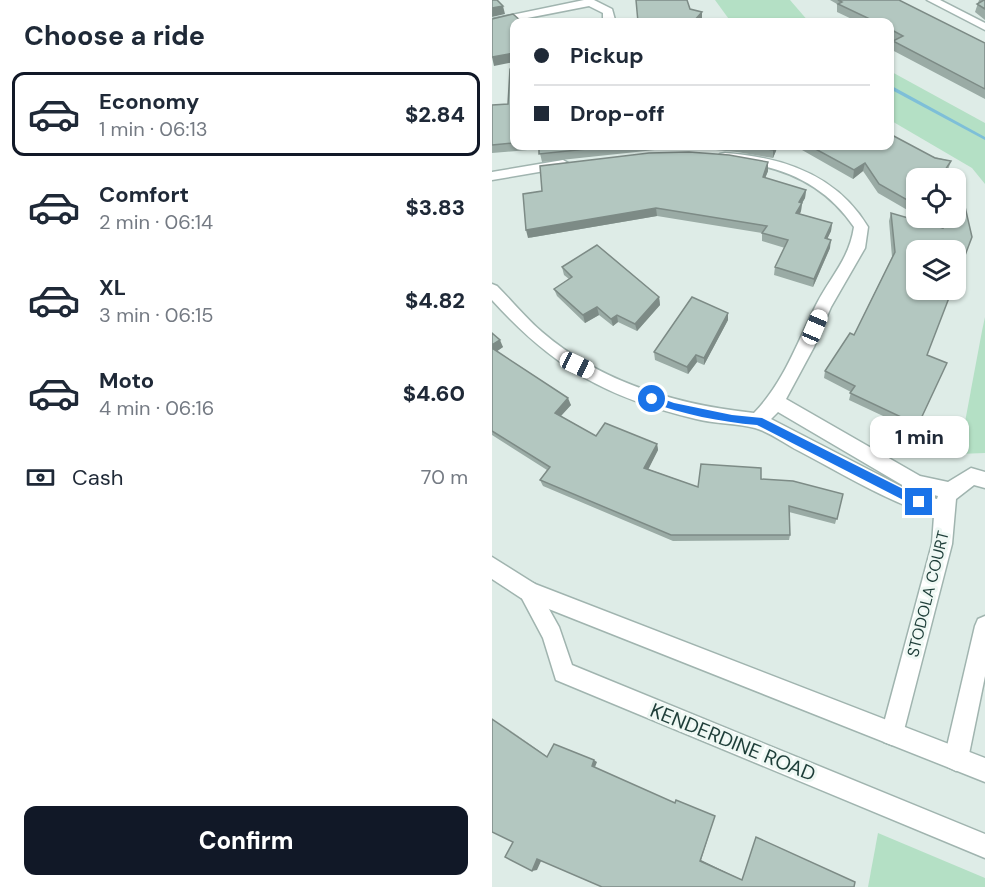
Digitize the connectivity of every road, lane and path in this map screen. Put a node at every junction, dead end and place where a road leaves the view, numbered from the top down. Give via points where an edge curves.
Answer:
1 (932, 0) edge
2 (589, 1) edge
3 (555, 11) junction
4 (515, 18) edge
5 (561, 18) edge
6 (609, 18) edge
7 (510, 19) edge
8 (492, 22) edge
9 (985, 27) edge
10 (707, 155) edge
11 (574, 163) edge
12 (492, 176) edge
13 (492, 290) edge
14 (776, 402) junction
15 (758, 421) junction
16 (985, 480) edge
17 (948, 501) junction
18 (492, 567) edge
19 (528, 591) junction
20 (985, 626) edge
21 (892, 734) junction
22 (956, 759) junction
23 (985, 770) edge
24 (985, 846) edge

1 - 9 street
2 - 3 street
2 - 6 street via 608,11
3 - 4 street
3 - 5 street
7 - 8 street
10 - 14 street via 754,159 811,178 841,200 861,227 858,248 823,306
11 - 12 street
13 - 15 street via 538,337 577,365 673,407
14 - 15 street
14 - 17 street
15 - 17 street via 910,500
16 - 17 street via 971,476
17 - 21 street, STODOLA COURT via 942,544
18 - 19 street, KENDERDINE ROAD
19 - 21 street, KENDERDINE ROAD
19 - 24 street, KENDERDINE ROAD via 552,634 564,672
20 - 22 street
21 - 22 street, KENDERDINE ROAD
22 - 23 street, KENDERDINE ROAD

